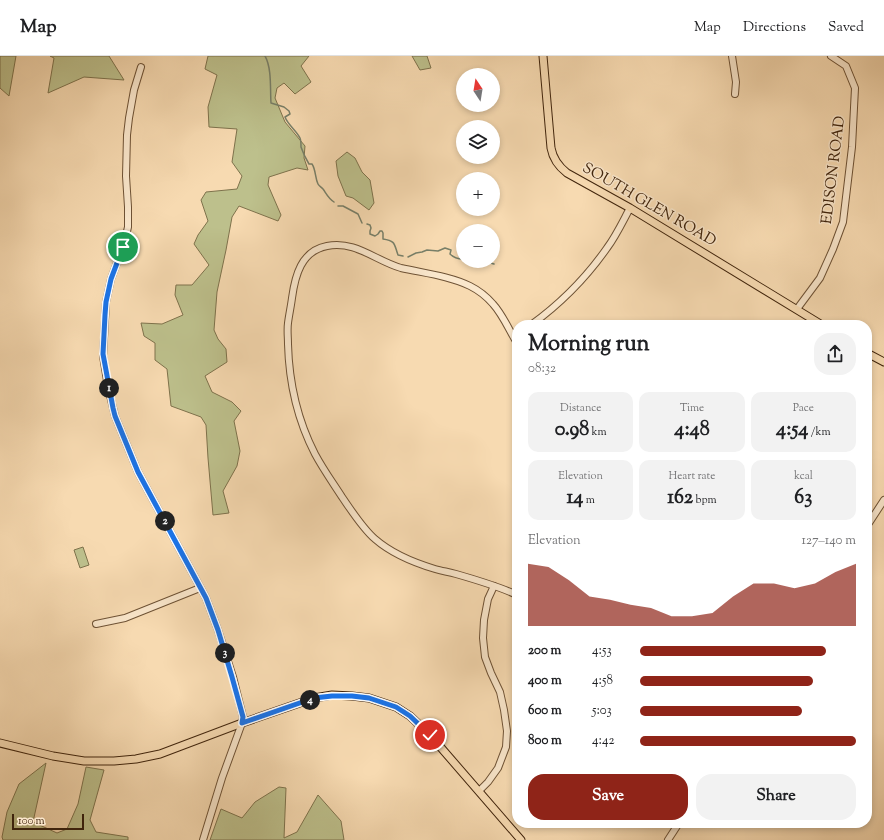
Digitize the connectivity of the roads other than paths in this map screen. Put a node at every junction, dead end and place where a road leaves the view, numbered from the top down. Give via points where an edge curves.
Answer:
1 (543, 56) edge
2 (732, 56) edge
3 (832, 56) edge
4 (140, 67) dead end
5 (735, 94) dead end
6 (630, 208) junction
7 (797, 309) junction
8 (537, 320) edge
9 (814, 320) edge
10 (512, 331) edge
11 (872, 356) edge
12 (884, 362) edge
13 (884, 500) edge
14 (872, 518) edge
15 (494, 586) junction
16 (200, 588) junction
17 (512, 593) edge
18 (96, 624) dead end
19 (242, 723) junction
20 (0, 743) edge
21 (479, 791) junction
22 (676, 828) edge
23 (203, 840) edge
24 (521, 840) edge
25 (668, 840) edge

1 - 6 main road, SOUTH GLEN ROAD via 554,159 567,173
2 - 5 street
3 - 7 street, EDISON ROAD via 846,66 855,88 852,147 843,222 820,278
4 - 16 street via 127,135 128,227 106,302 103,354 114,412 124,440 138,472
6 - 7 main road, SOUTH GLEN ROAD
6 - 8 street via 607,248 585,276
7 - 9 main road, SOUTH GLEN ROAD
10 - 15 street via 493,304 471,286 396,266 367,252 335,244 325,246 309,255 300,266 288,324 288,356 297,409 315,454 357,519 374,539 399,555 436,570
11 - 12 main road
13 - 14 street
15 - 17 street
15 - 21 street via 488,599 483,638 485,657 500,692 504,710 506,747 498,768
16 - 18 street via 125,618
16 - 19 street via 218,630 243,717
19 - 20 main road via 160,754 114,761 84,761
19 - 21 main road via 314,698 369,698 396,707 410,716
19 - 23 street
21 - 24 main road
22 - 25 street

